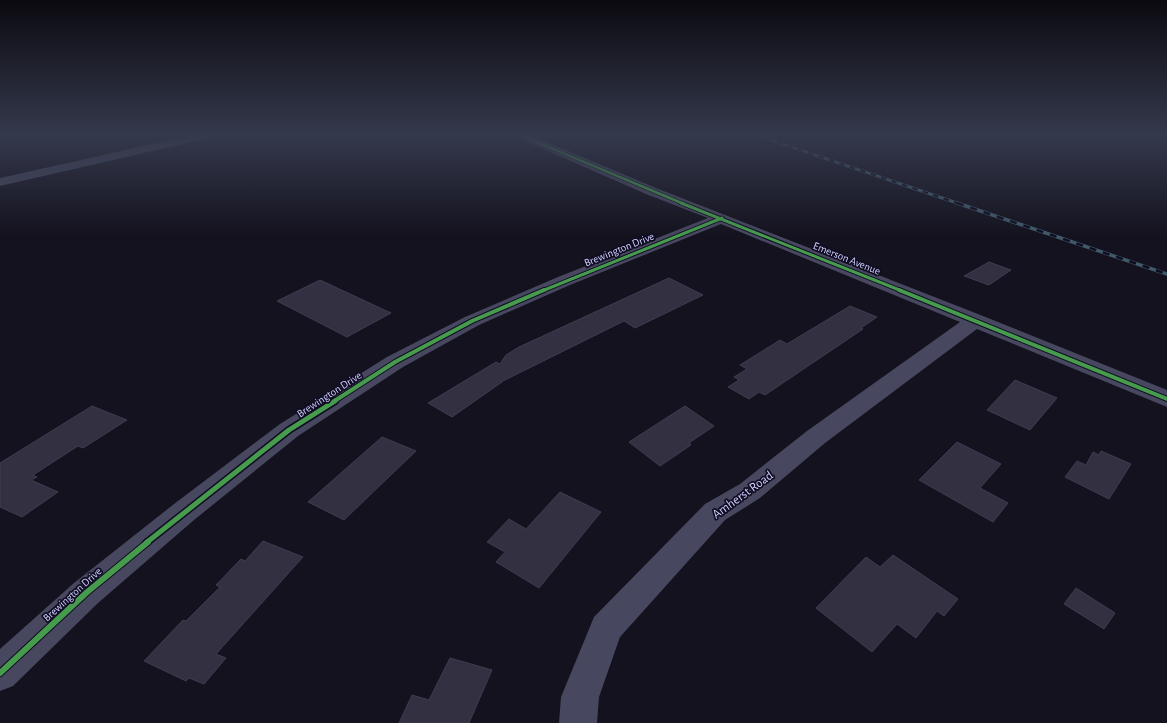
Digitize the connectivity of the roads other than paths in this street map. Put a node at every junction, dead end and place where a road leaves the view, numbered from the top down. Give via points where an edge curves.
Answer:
1 (59, 169) edge
2 (599, 169) edge
3 (0, 182) edge
4 (722, 218) junction
5 (976, 320) junction
6 (1167, 399) edge
7 (0, 674) edge
8 (578, 723) edge

1 - 3 street
2 - 4 street, Emerson Avenue
4 - 5 street, Emerson Avenue
4 - 7 street, Brewington Drive via 472,321 395,362 289,430 184,512 86,592
5 - 6 street, Emerson Avenue
5 - 8 street, Amherst Road via 816,437 750,491 715,512 606,628 580,697

